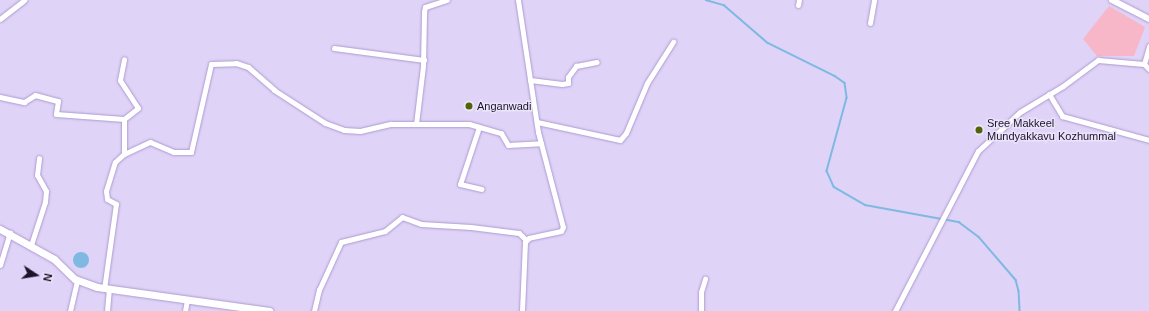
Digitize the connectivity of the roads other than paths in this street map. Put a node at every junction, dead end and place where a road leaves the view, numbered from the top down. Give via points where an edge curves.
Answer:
1 (24, 0) edge
2 (447, 0) edge
3 (518, 0) edge
4 (874, 0) edge
5 (1112, 0) edge
6 (0, 19) edge
7 (1149, 19) edge
8 (870, 23) dead end
9 (673, 42) dead end
10 (1149, 46) edge
11 (334, 48) dead end
12 (124, 59) dead end
13 (424, 60) junction
14 (597, 62) dead end
15 (1144, 64) junction
16 (1149, 69) edge
17 (530, 80) junction
18 (1049, 94) junction
19 (0, 97) edge
20 (124, 120) junction
21 (537, 122) junction
22 (416, 124) junction
23 (479, 127) junction
24 (1149, 140) edge
25 (541, 143) junction
26 (124, 154) junction
27 (38, 158) dead end
28 (481, 190) dead end
29 (0, 229) edge
30 (10, 233) junction
31 (526, 240) junction
32 (31, 245) junction
33 (0, 265) edge
34 (705, 279) dead end
35 (77, 280) junction
36 (107, 290) junction
37 (187, 300) junction
38 (70, 311) edge
39 (107, 311) edge
40 (185, 311) edge
41 (269, 311) edge
42 (314, 311) edge
43 (522, 311) edge
44 (701, 311) edge
45 (895, 311) edge

1 - 6 street
2 - 13 street via 425,8
3 - 17 street
4 - 8 street
5 - 7 street
9 - 21 street via 647,83 626,133 620,140
10 - 15 street
11 - 13 street
12 - 20 street via 120,80 138,108
13 - 22 street
14 - 17 street via 576,66 568,77 568,83
15 - 16 street
15 - 18 street via 1098,60
17 - 21 street
18 - 24 street via 1062,116
18 - 45 street via 1020,112 978,151
19 - 20 street via 24,102 35,95 58,101 56,114
20 - 26 street
21 - 25 street
22 - 23 street via 469,124
22 - 26 street via 384,124 360,130 344,130 325,123 274,90 248,67 220,62 211,64 191,152 174,152 150,142
23 - 25 street via 501,133 508,145
23 - 28 street via 460,184
25 - 31 street via 563,227 561,231
26 - 36 street via 115,162 106,191 107,199 116,204
27 - 32 street via 37,174 46,191
29 - 30 main road
30 - 32 main road
30 - 33 street
31 - 42 street via 519,233 421,224 402,217 385,231 341,242 319,290
31 - 43 street
32 - 35 main road via 54,259
34 - 44 street via 701,292
35 - 36 main road
35 - 38 street
36 - 37 main road
36 - 39 street
37 - 40 street
37 - 41 main road

